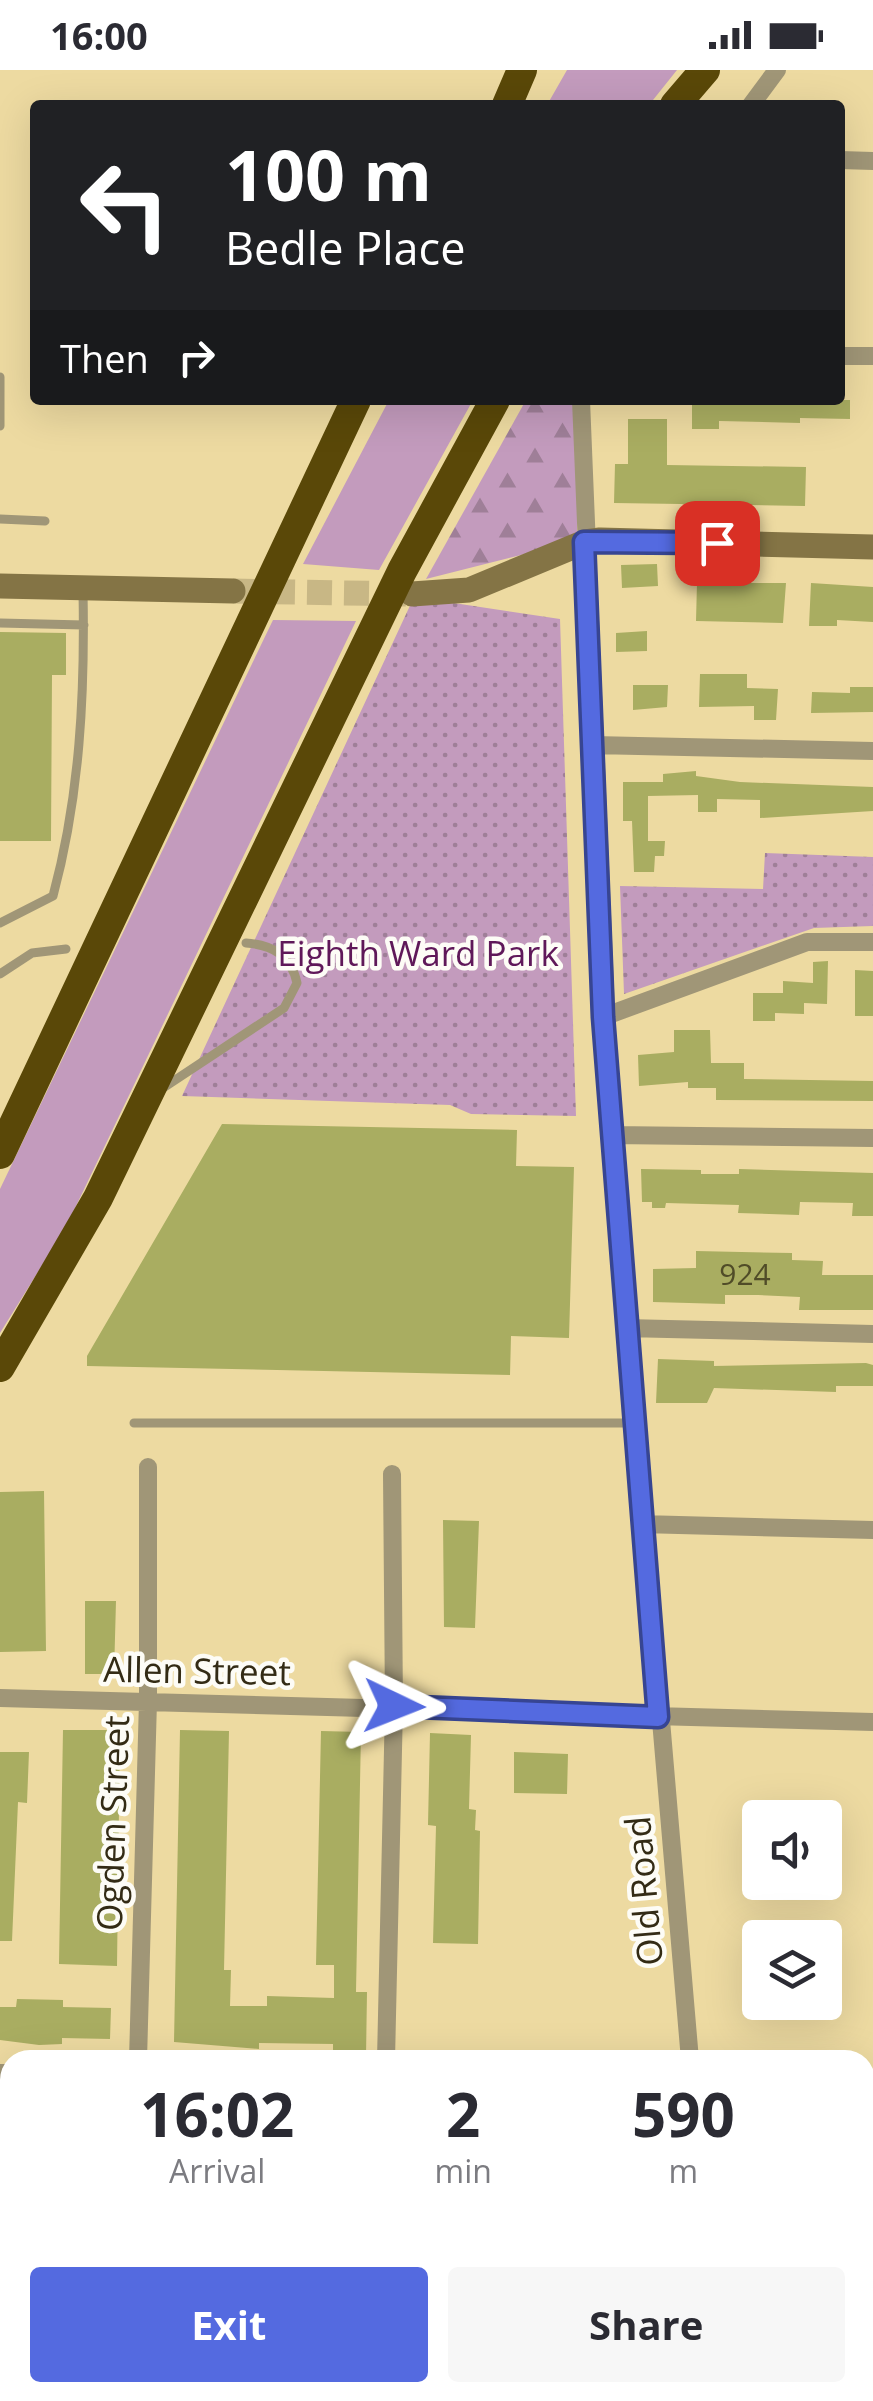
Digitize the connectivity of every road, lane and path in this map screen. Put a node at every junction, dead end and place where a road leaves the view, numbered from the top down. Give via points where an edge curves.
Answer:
1 (522, 70) edge
2 (705, 70) edge
3 (777, 70) edge
4 (509, 100) edge
5 (680, 100) edge
6 (755, 100) edge
7 (845, 160) edge
8 (873, 161) edge
9 (845, 356) edge
10 (873, 356) edge
11 (0, 377) edge
12 (354, 405) edge
13 (493, 405) edge
14 (582, 405) edge
15 (0, 426) edge
16 (0, 519) edge
17 (44, 522) dead end
18 (584, 542) junction
19 (873, 547) edge
20 (0, 586) edge
21 (83, 588) junction
22 (233, 591) tunnel mouth
23 (412, 594) tunnel mouth
24 (0, 623) edge
25 (84, 625) junction
26 (594, 745) junction
27 (873, 751) edge
28 (0, 923) edge
29 (873, 942) edge
30 (246, 943) dead end
31 (66, 948) dead end
32 (0, 974) edge
33 (603, 1017) junction
34 (146, 1099) junction
35 (610, 1135) junction
36 (873, 1138) edge
37 (0, 1154) edge
38 (625, 1328) junction
39 (873, 1334) edge
40 (0, 1367) edge
41 (134, 1423) dead end
42 (633, 1423) junction
43 (148, 1467) dead end
44 (392, 1474) dead end
45 (642, 1524) junction
46 (873, 1530) edge
47 (0, 1698) edge
48 (148, 1701) junction
49 (394, 1706) junction
50 (658, 1717) junction
51 (873, 1722) edge
52 (138, 2050) edge
53 (386, 2050) edge
54 (689, 2050) edge

1 - 4 highway
2 - 5 highway
3 - 6 street
7 - 8 street
9 - 10 street
11 - 15 lane
12 - 37 highway
13 - 34 highway via 402,571
14 - 18 street, Old Road
16 - 17 lane
18 - 19 street
18 - 23 street via 469,590
18 - 26 street, Old Road
20 - 21 street
21 - 22 street
21 - 25 lane
24 - 25 lane
25 - 28 lane via 72,817 53,896
26 - 27 street
26 - 33 street, Old Road
29 - 33 street via 807,942
30 - 34 lane via 268,946 288,961 297,983 290,1003
31 - 32 lane via 32,953
33 - 35 street, Old Road
34 - 40 highway via 84,1224
35 - 36 street
35 - 38 street, Old Road
38 - 39 street
38 - 42 street, Old Road
41 - 42 lane
42 - 45 street, Old Road
43 - 48 street, Ogden Street
44 - 49 street
45 - 46 street
45 - 50 street, Old Road
47 - 48 street, Allen Street
48 - 49 street, Allen Street
48 - 52 street, Ogden Street
49 - 50 street, Allen Street
49 - 53 street
50 - 51 street, Allen Street
50 - 54 street, Old Road

